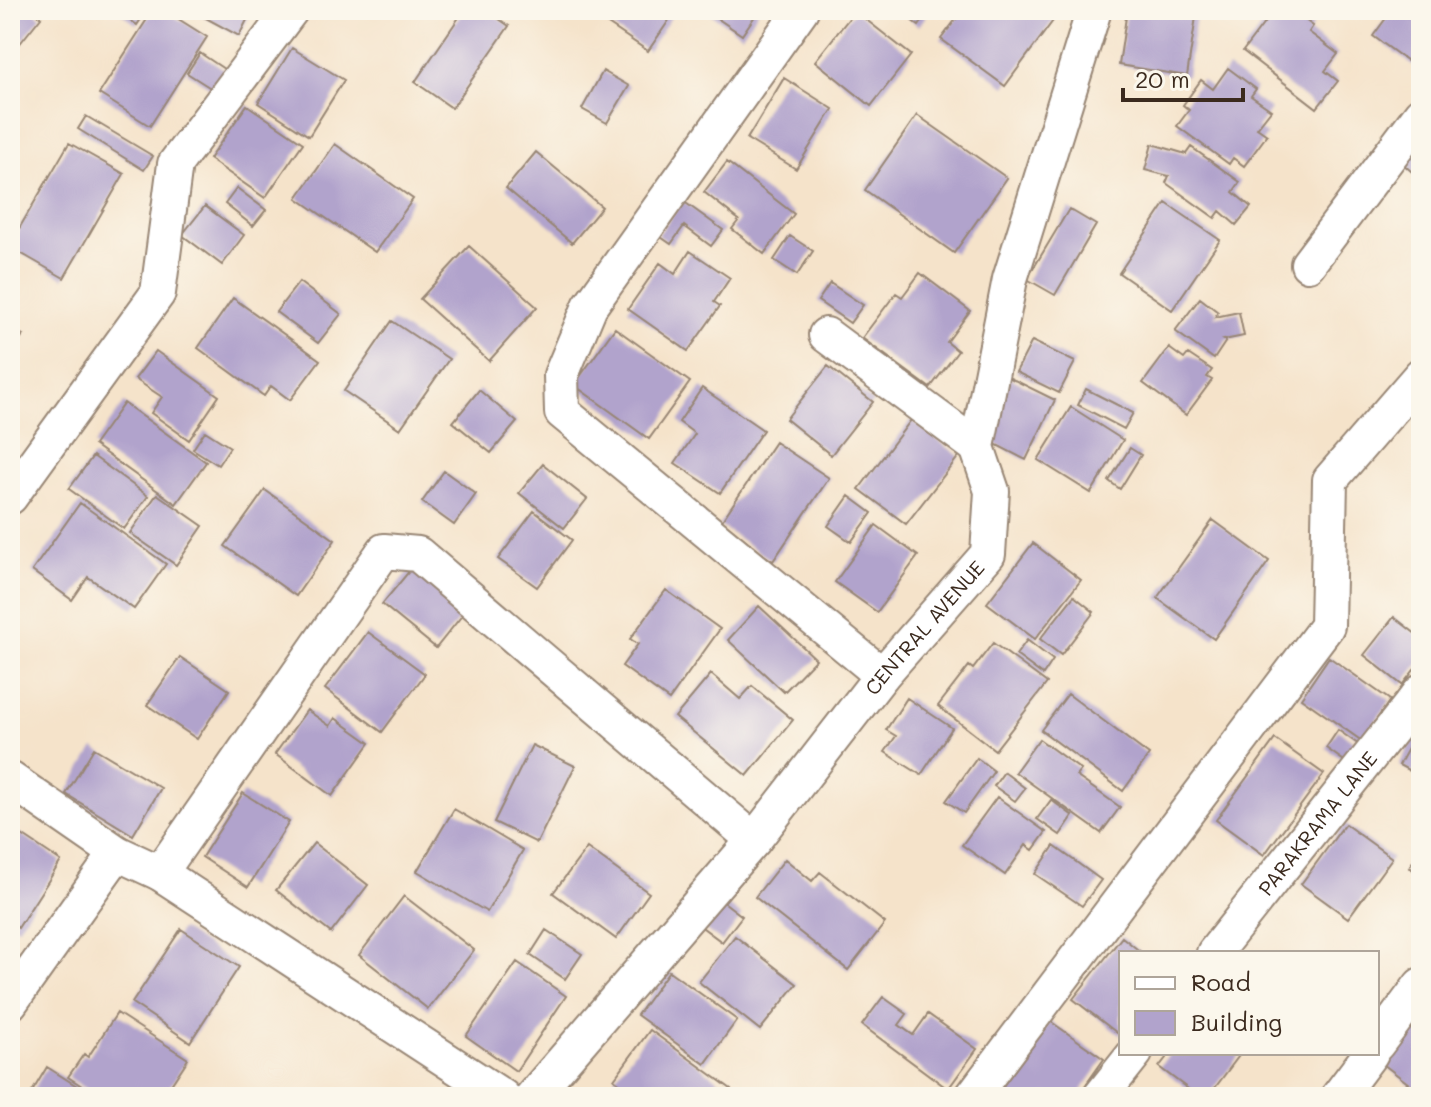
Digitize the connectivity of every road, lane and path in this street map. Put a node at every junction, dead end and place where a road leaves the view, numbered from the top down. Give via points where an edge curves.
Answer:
1 (291, 10) edge
2 (801, 10) edge
3 (1094, 10) edge
4 (1421, 114) edge
5 (1308, 264) dead end
6 (826, 335) dead end
7 (1421, 375) edge
8 (977, 447) junction
9 (10, 497) edge
10 (882, 675) junction
11 (1421, 692) edge
12 (10, 779) edge
13 (754, 840) junction
14 (117, 853) junction
15 (160, 873) junction
16 (1216, 951) edge
17 (1421, 985) edge
18 (10, 1003) edge
19 (1379, 1041) edge
20 (1133, 1055) edge
21 (1370, 1055) edge
22 (503, 1097) edge
23 (532, 1097) edge
24 (972, 1097) edge
25 (1100, 1097) edge
26 (1338, 1097) edge

1 - 9 street via 175,164 158,293
2 - 10 street via 590,306 561,375 562,412
3 - 8 street, CENTRAL AVENUE via 1010,279
4 - 5 street
6 - 8 street
7 - 24 street via 1330,480 1327,626
8 - 10 street, CENTRAL AVENUE via 992,491 988,554
10 - 13 street, CENTRAL AVENUE
11 - 16 street, PARAKRAMA LANE
12 - 14 street
13 - 15 street via 418,554 384,551
13 - 23 street, CENTRAL AVENUE
14 - 15 street
14 - 18 street
15 - 22 street
17 - 19 street
20 - 25 street
21 - 26 street

